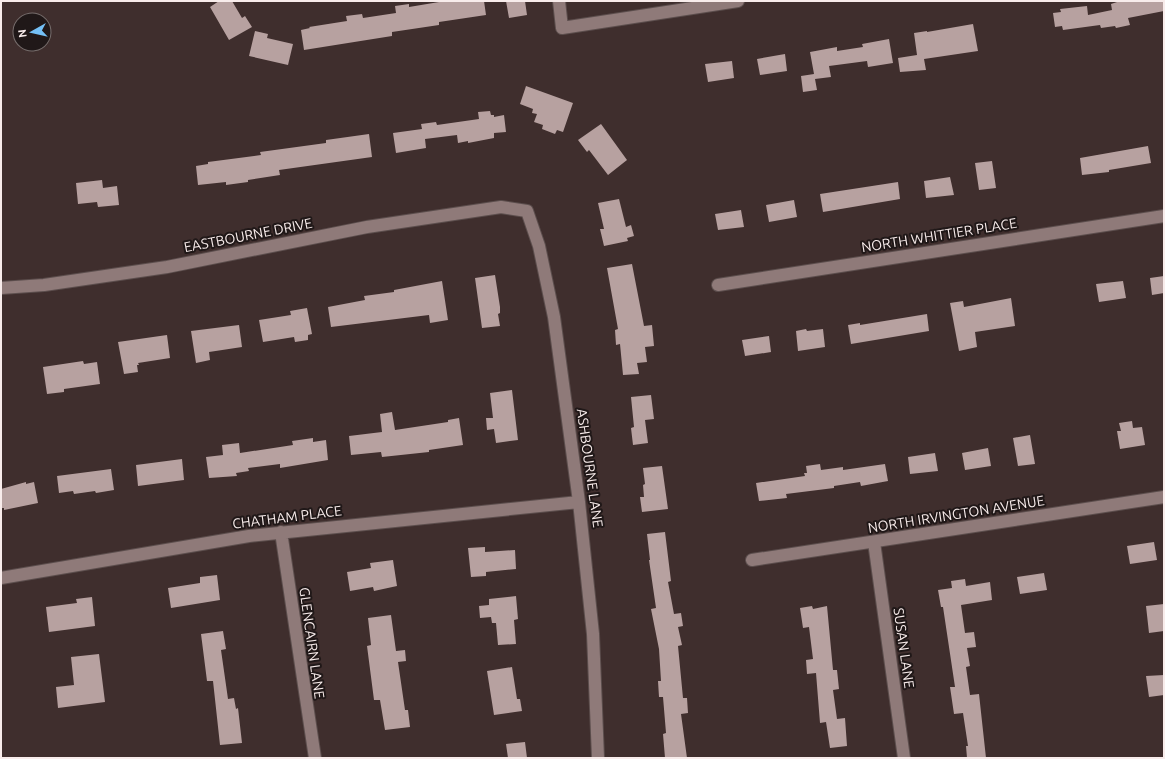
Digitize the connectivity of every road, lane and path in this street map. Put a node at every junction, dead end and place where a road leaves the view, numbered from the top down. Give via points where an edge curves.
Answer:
1 (559, 1) edge
2 (738, 1) edge
3 (501, 207) joint
4 (1164, 216) edge
5 (718, 285) dead end
6 (1, 288) edge
7 (1164, 497) edge
8 (579, 502) junction
9 (281, 532) junction
10 (874, 542) junction
11 (752, 560) dead end
12 (1, 578) edge
13 (314, 758) edge
14 (598, 758) edge
15 (904, 758) edge

1 - 2 street via 562,28
3 - 6 street, EASTBOURNE DRIVE via 366,227 167,267 44,285
3 - 8 street, ASHBOURNE LANE via 526,211 539,246 554,318
4 - 5 street, NORTH WHITTIER PLACE
7 - 10 street, NORTH IRVINGTON AVENUE
8 - 9 street, CHATHAM PLACE
8 - 14 street, ASHBOURNE LANE via 593,634
9 - 12 street, CHATHAM PLACE
9 - 13 street, GLENCAIRN LANE
10 - 11 street, NORTH IRVINGTON AVENUE
10 - 15 street, SUSAN LANE

